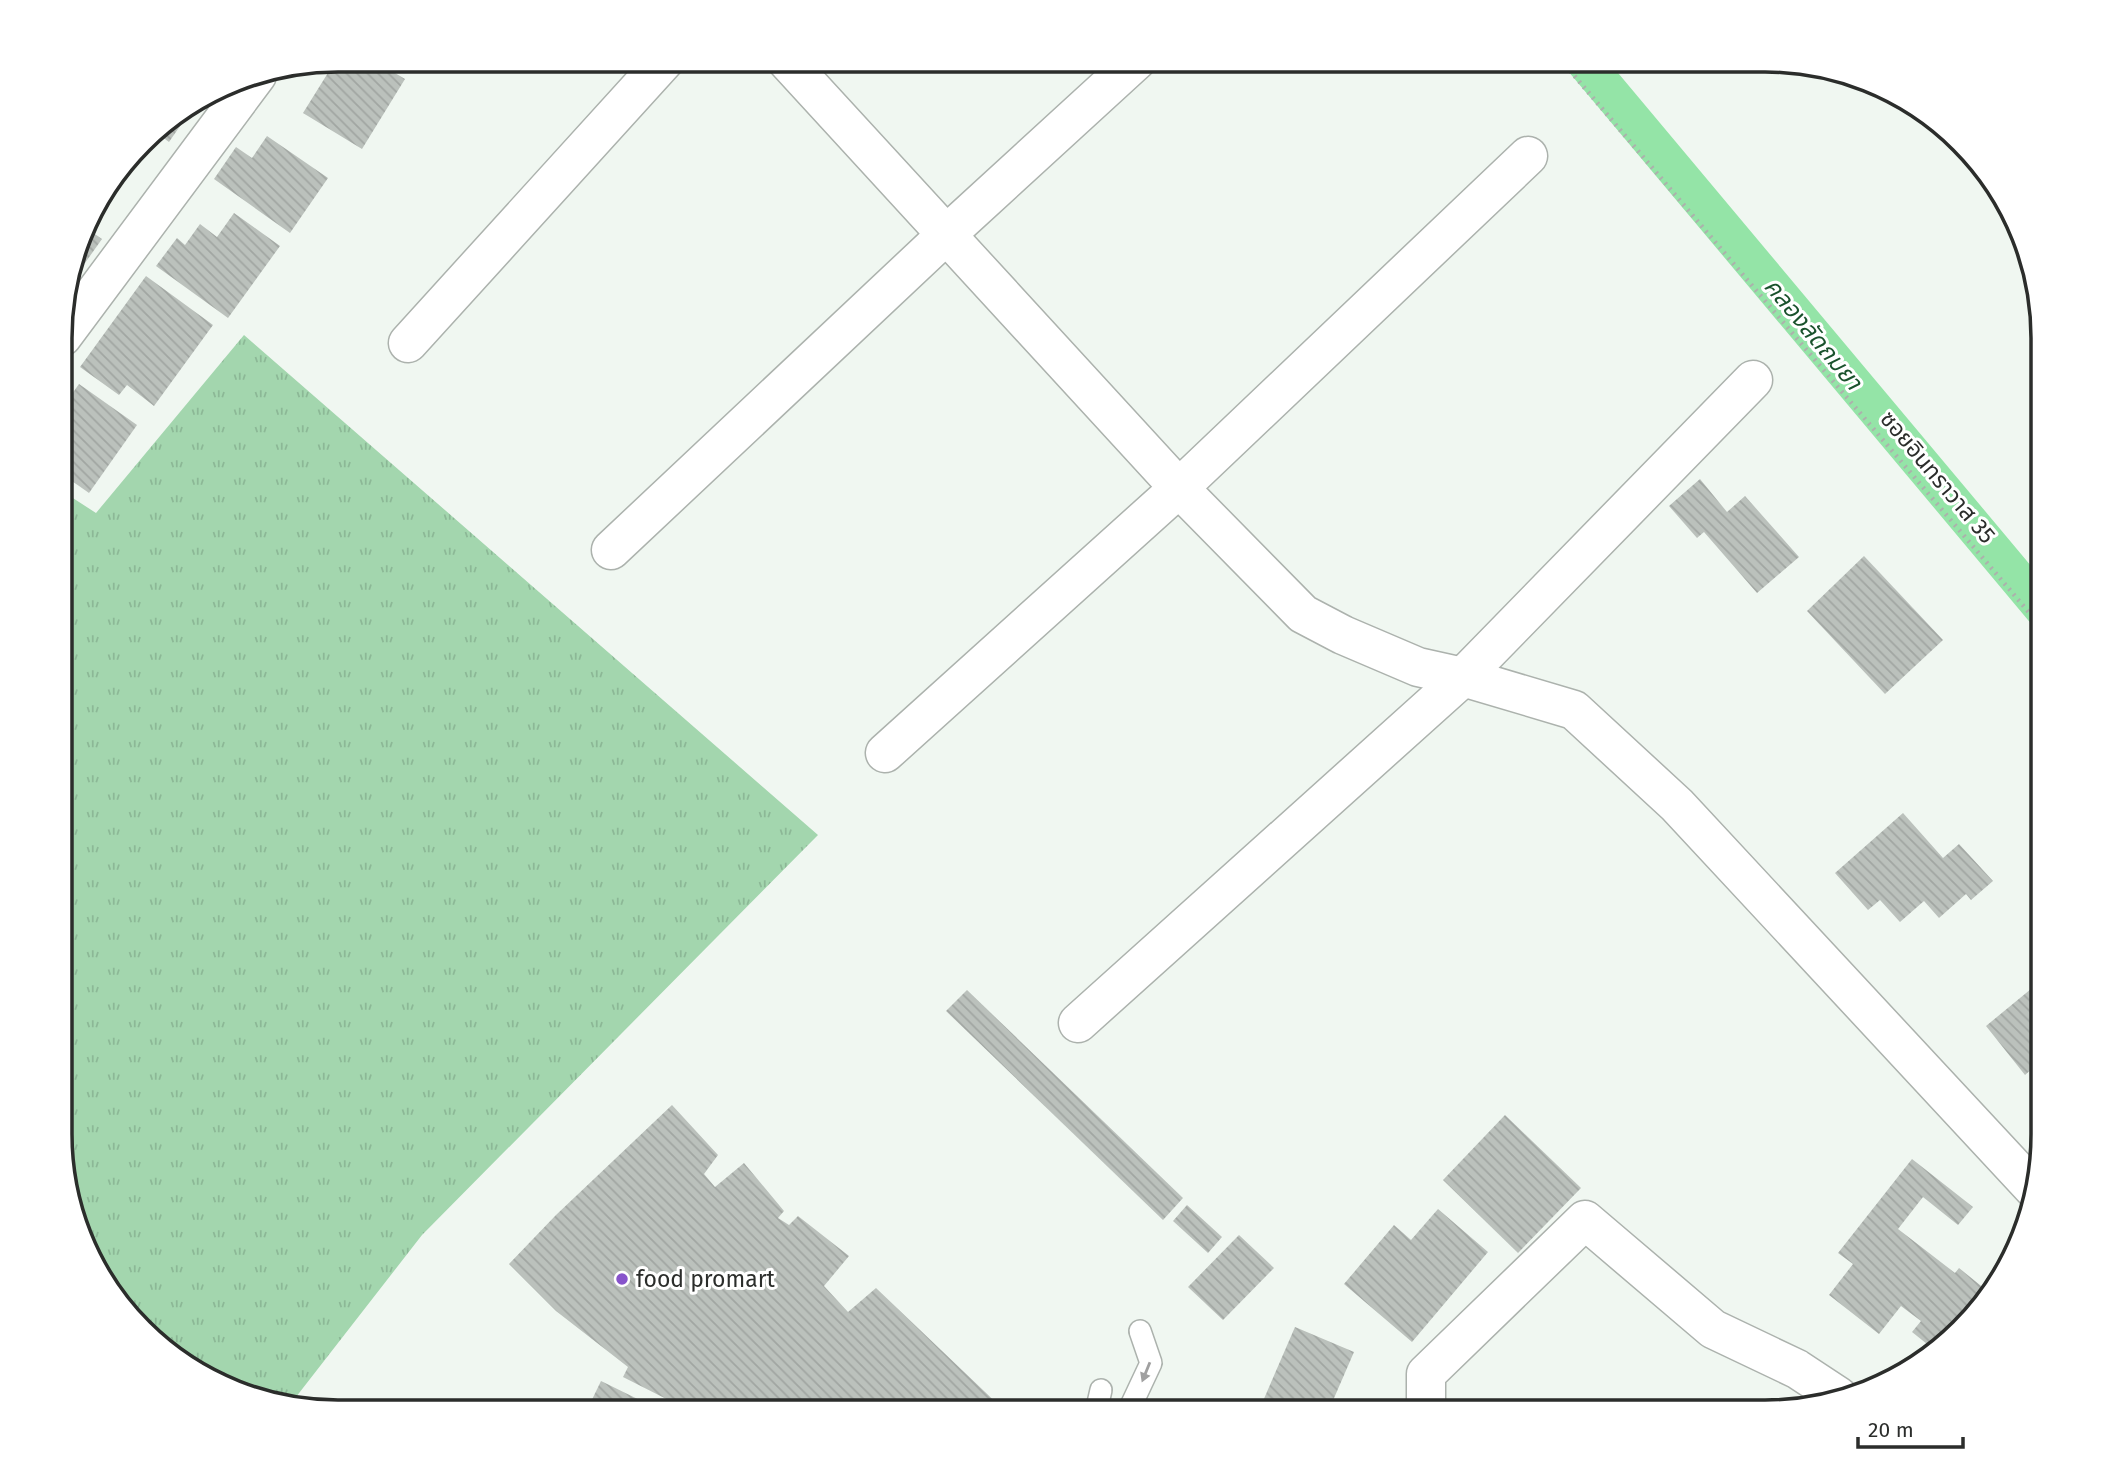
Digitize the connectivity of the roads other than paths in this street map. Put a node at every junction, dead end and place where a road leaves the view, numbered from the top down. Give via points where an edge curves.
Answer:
1 (654, 72) edge
2 (797, 72) edge
3 (1123, 72) edge
4 (248, 88) edge
5 (1528, 156) dead end
6 (947, 233) junction
7 (72, 324) edge
8 (408, 343) dead end
9 (1753, 380) dead end
10 (1179, 488) junction
11 (611, 551) dead end
12 (1463, 677) junction
13 (885, 753) dead end
14 (1078, 1023) dead end
15 (2027, 1182) edge
16 (1140, 1331) dead end
17 (1101, 1391) dead end
18 (1832, 1391) edge
19 (1099, 1400) edge
20 (1134, 1400) edge
21 (1426, 1400) edge

1 - 8 street
2 - 6 street
3 - 6 street
4 - 7 street
5 - 10 street
6 - 10 street
6 - 11 street
9 - 12 street
10 - 12 street via 1303,614 1418,667
10 - 13 street
12 - 14 street
12 - 15 street via 1574,710 1677,805
16 -> 20 lane via 1151,1363
17 - 19 lane
18 - 21 street via 1713,1329 1585,1220 1426,1374

